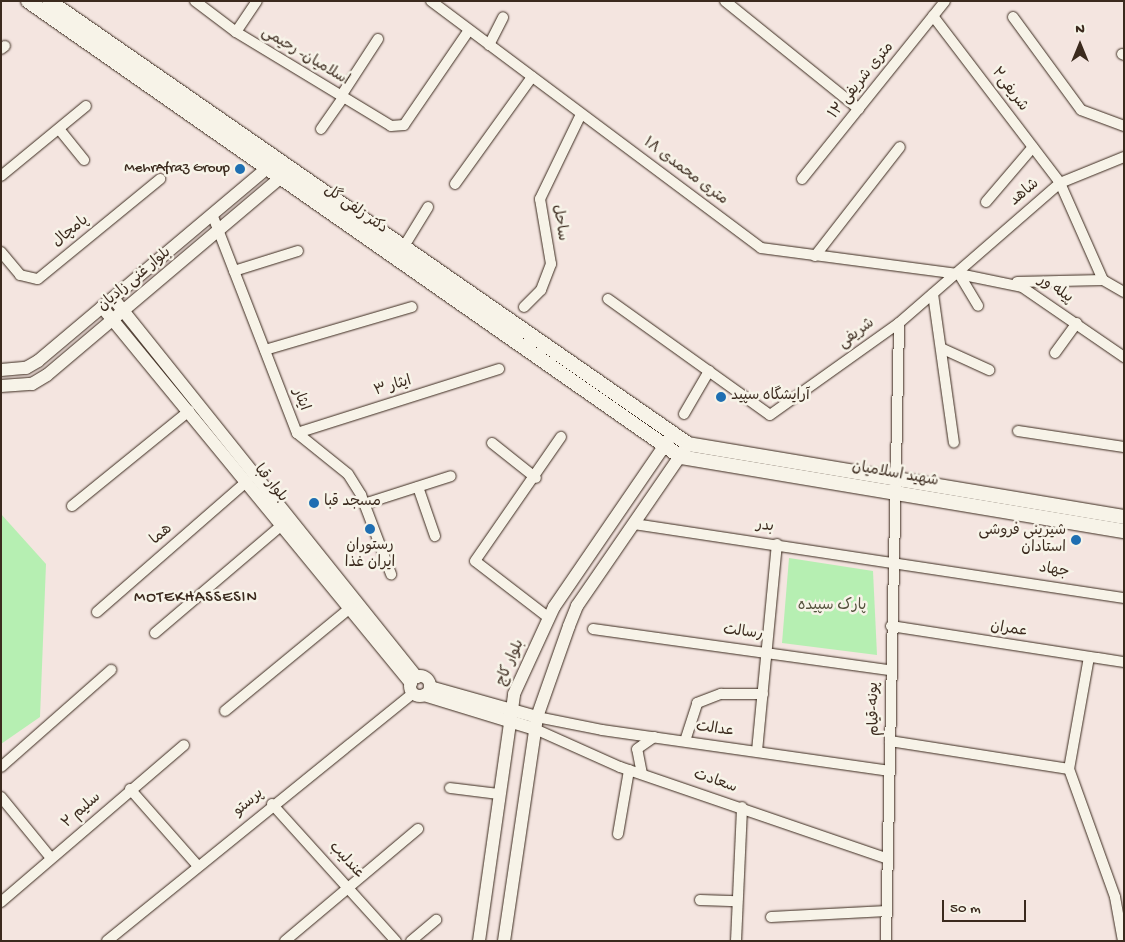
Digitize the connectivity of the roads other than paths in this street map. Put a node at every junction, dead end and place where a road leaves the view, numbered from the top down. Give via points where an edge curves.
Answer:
1 (28, 1) edge
2 (49, 1) edge
3 (195, 1) edge
4 (257, 1) edge
5 (431, 1) edge
6 (725, 1) edge
7 (945, 1) edge
8 (934, 16) junction
9 (503, 18) dead end
10 (1013, 18) dead end
11 (469, 30) junction
12 (236, 32) junction
13 (378, 39) dead end
14 (489, 45) junction
15 (532, 77) junction
16 (342, 96) junction
17 (86, 106) dead end
18 (859, 109) junction
19 (581, 114) junction
20 (1124, 126) edge
21 (58, 129) junction
22 (322, 130) dead end
23 (900, 147) dead end
24 (1033, 147) junction
25 (1124, 157) edge
26 (84, 160) dead end
27 (271, 164) junction
28 (286, 174) junction
29 (1, 176) edge
30 (255, 178) junction
31 (160, 179) dead end
32 (802, 179) dead end
33 (1060, 182) junction
34 (455, 184) dead end
35 (266, 191) junction
36 (986, 202) dead end
37 (428, 207) dead end
38 (212, 214) junction
39 (218, 231) junction
40 (403, 248) junction
41 (1, 252) edge
42 (298, 252) dead end
43 (815, 256) junction
44 (234, 271) junction
45 (959, 274) junction
46 (1103, 280) junction
47 (1001, 283) junction
48 (1124, 292) edge
49 (934, 294) junction
50 (113, 298) junction
51 (608, 299) dead end
52 (978, 306) dead end
53 (102, 307) junction
54 (412, 307) dead end
55 (524, 307) dead end
56 (119, 315) junction
57 (899, 322) junction
58 (1077, 323) junction
59 (943, 349) junction
60 (264, 350) junction
61 (1055, 353) dead end
62 (1124, 357) edge
63 (499, 369) dead end
64 (1, 370) edge
65 (989, 370) dead end
66 (709, 371) junction
67 (1, 386) edge
68 (189, 410) junction
69 (684, 414) dead end
70 (1018, 430) dead end
71 (297, 433) junction
72 (672, 435) junction
73 (561, 437) dead end
74 (492, 442) dead end
75 (954, 443) dead end
76 (688, 444) junction
77 (663, 447) junction
78 (1124, 447) edge
79 (681, 457) junction
80 (451, 476) dead end
81 (536, 478) junction
82 (247, 481) junction
83 (894, 484) junction
84 (418, 487) junction
85 (364, 504) junction
86 (72, 506) dead end
87 (1124, 517) edge
88 (634, 524) junction
89 (282, 525) junction
90 (1124, 531) edge
91 (435, 536) dead end
92 (777, 544) junction
93 (891, 561) junction
94 (391, 574) dead end
95 (1124, 598) edge
96 (350, 608) junction
97 (97, 612) dead end
98 (549, 618) junction
99 (891, 626) junction
100 (593, 629) dead end
101 (155, 633) dead end
102 (768, 651) junction
103 (1089, 658) junction
104 (1124, 662) edge
105 (111, 670) dead end
106 (889, 670) junction
107 (419, 687) junction
108 (763, 694) junction
109 (225, 711) dead end
110 (509, 714) junction
111 (536, 723) junction
112 (654, 737) junction
113 (685, 741) junction
114 (890, 741) junction
115 (184, 745) dead end
116 (757, 751) junction
117 (1, 767) edge
118 (1069, 769) junction
119 (630, 770) junction
120 (890, 771) junction
121 (642, 774) junction
122 (450, 788) dead end
123 (130, 789) junction
124 (498, 794) junction
125 (1, 796) edge
126 (272, 804) junction
127 (742, 807) junction
128 (418, 829) dead end
129 (618, 834) dead end
130 (51, 858) junction
131 (888, 859) junction
132 (197, 866) junction
133 (351, 886) junction
134 (700, 900) dead end
135 (738, 901) junction
136 (1, 902) edge
137 (1120, 902) edge
138 (887, 912) junction
139 (771, 917) dead end
140 (436, 920) dead end
141 (1123, 939) edge
142 (107, 941) edge
143 (285, 941) edge
144 (396, 941) edge
145 (411, 941) edge
146 (479, 941) edge
147 (504, 941) edge
148 (736, 941) edge
149 (886, 941) edge

1 - 27 main road, دکتر زلفی گل
2 - 27 main road, دکتر زلفی گل
3 - 12 street, اسلامیان- رحیمی
4 - 12 street
5 - 11 street, ۱۸ متری محمدی
6 - 18 street
7 - 8 street, ۱۲ متری شریفی
8 - 18 street, ۱۲ متری شریفی
8 - 24 street, شریفی۲
9 - 14 street
10 - 20 street via 1081,110
11 - 14 street, ۱۸ متری محمدی
11 - 16 street, اسلامیان- رحیمی via 404,125 392,126
12 - 16 street, اسلامیان- رحیمی
13 - 16 street
14 - 15 street, ۱۸ متری محمدی
15 - 19 street, ۱۸ متری محمدی
15 - 34 street
16 - 22 street
17 - 21 street
18 - 32 street, ۱۲ متری شریفی
19 - 43 street, ۱۸ متری محمدی via 761,248
19 - 55 street, ساحل via 540,199 550,264 541,290
21 - 26 street
21 - 29 street
23 - 43 street
24 - 33 street, شریفی۲
24 - 36 street
25 - 33 street, شاهد
27 - 28 main road, دکتر زلفی گل
27 - 30 street, بلوار غنی زادیان
28 - 35 street, بلوار غنی زادیان
28 - 40 main road, دکتر زلفی گل
28 - 77 main road, دکتر زلفی گل
30 - 35 street
30 - 38 street, بلوار غنی زادیان
31 - 41 street, پامچال via 38,279 20,275
33 - 45 street, شاهد
33 - 46 street, شریفی۲
35 - 39 street, بلوار غنی زادیان
37 - 40 street
38 - 39 street, ایثار
38 - 50 street, بلوار غنی زادیان
39 - 44 street, ایثار
39 - 56 street, بلوار غنی زادیان
40 - 72 main road, دکتر زلفی گل
42 - 44 street
43 - 45 street, ۱۸ متری محمدی
44 - 60 street, ایثار
45 - 47 street, پیله ور
45 - 49 street, شریفی
45 - 52 street
46 - 47 street
46 - 48 street
47 - 58 street, پیله ور via 1032,291
49 - 57 street, شریفی
49 - 59 street
50 - 53 street, بلوار غنی زادیان
50 - 56 street, بلوار قبا
51 - 66 street
53 - 56 street, بلوار قبا
53 - 64 street, بلوار غنی زادیان via 38,361 26,368
54 - 60 street
56 - 67 street, بلوار غنی زادیان via 47,375 32,384
56 - 68 street, بلوار قبا
56 - 107 street, بلوار قبا
57 - 66 street, شریفی via 770,415
57 - 83 street, پونه-قیام
58 - 61 street
58 - 62 street, پیله ور
59 - 65 street
59 - 75 street
60 - 71 street, ایثار
63 - 71 street, ایثار ۳
66 - 69 street
68 - 82 street, بلوار قبا
68 - 86 street
70 - 78 street
71 - 85 street, ایثار via 348,474
72 - 76 main road, شهید اسلامیان
72 - 77 street, بلوار کاج
73 - 81 street
74 - 81 street
76 - 79 street
76 - 83 main road, شهید اسلامیان
77 - 79 main road, شهید اسلامیان
77 - 98 street, بلوار کاج
79 - 83 main road, شهید اسلامیان
79 - 88 street
80 - 84 street
81 - 98 street via 475,561
82 - 89 street, بلوار قبا
82 - 97 street, هما
83 - 87 main road, شهید اسلامیان
83 - 90 main road, شهید اسلامیان
83 - 93 street, پونه-قیام
84 - 85 street
84 - 91 street
85 - 94 street, ایثار
88 - 92 street, بدر
88 - 111 street via 577,606
89 - 96 street, بلوار قبا
89 - 101 street
92 - 93 street, بدر
92 - 102 street
93 - 95 street, جهاد
93 - 99 street, پونه-قیام
96 - 107 street, بلوار قبا
96 - 109 street
98 - 110 street, بلوار کاج
99 - 103 street, عمران
99 - 106 street, پونه-قیام
100 - 102 street, رسالت
102 - 106 street, رسالت
102 - 108 street
103 - 104 street, عمران
103 - 118 street
105 - 117 street
106 - 114 street, پونه-قیام
107 - 110 street
107 - 126 street, پرستو
108 - 113 street via 721,694 697,704
108 - 116 street
110 - 111 street
110 - 124 street, بلوار کاج
111 - 112 street, عدالت
111 - 119 street, سعادت
111 - 147 street
112 - 113 street, عدالت
112 - 121 street via 637,749
113 - 116 street, عدالت
114 - 118 street
114 - 120 street, پونه-قیام
115 - 123 street, سلیم ۲
116 - 120 street, عدالت
118 - 137 street
119 - 121 street, سعادت
119 - 129 street
120 - 131 street, پونه-قیام
121 - 127 street, سعادت
122 - 124 street
123 - 130 street, سلیم ۲
123 - 132 street
124 - 146 street, بلوار کاج
125 - 130 street
126 - 132 street, پرستو
126 - 133 street, عندلیب
127 - 131 street, سعادت
127 - 135 street
128 - 133 street
130 - 136 street, سلیم ۲
131 - 138 street, پونه-قیام
132 - 142 street, پرستو
133 - 143 street
133 - 144 street, عندلیب
134 - 135 street
135 - 148 street
137 - 141 street
138 - 139 street
138 - 149 street, پونه-قیام
140 - 145 street

